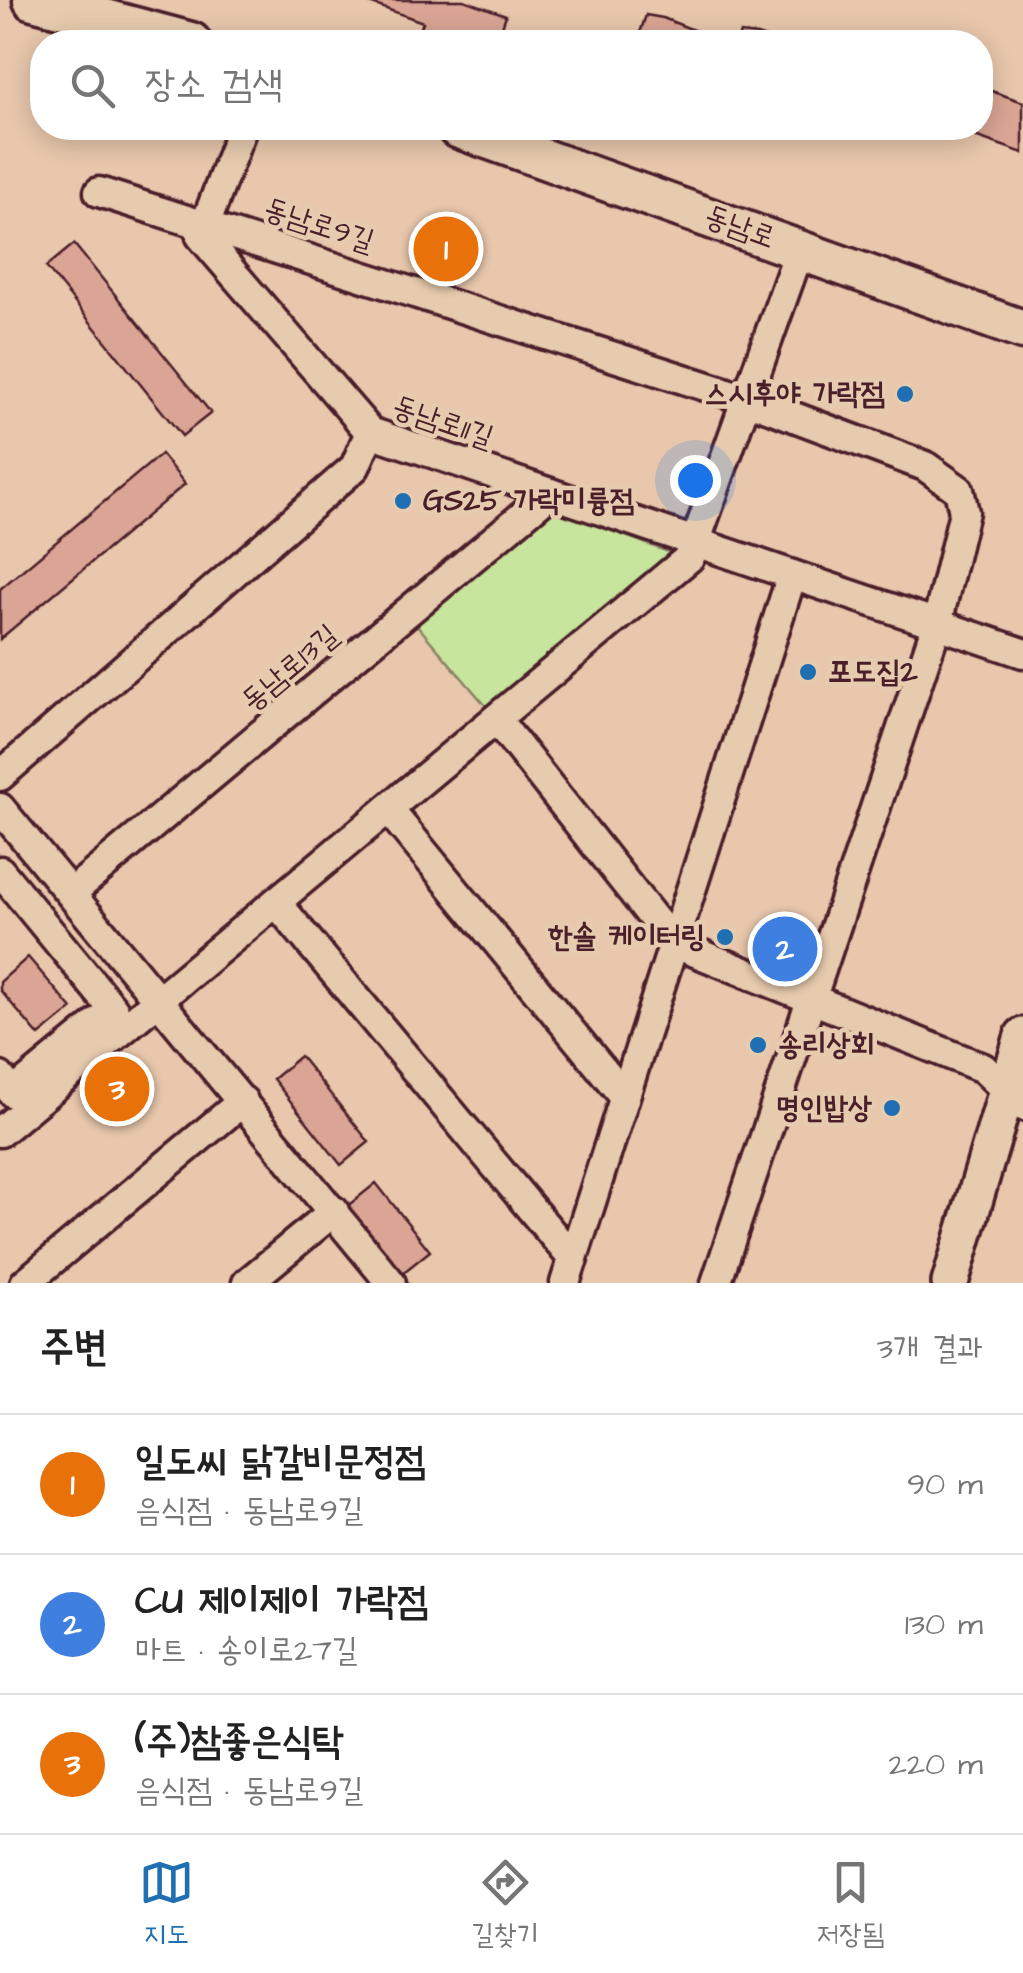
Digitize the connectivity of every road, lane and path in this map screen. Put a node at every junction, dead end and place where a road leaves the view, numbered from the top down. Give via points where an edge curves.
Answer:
1 (33, 0) edge
2 (146, 30) edge
3 (237, 140) edge
4 (490, 140) edge
5 (99, 192) dead end
6 (206, 223) junction
7 (800, 249) junction
8 (1023, 330) edge
9 (746, 399) junction
10 (370, 432) junction
11 (550, 493) junction
12 (694, 544) junction
13 (792, 575) junction
14 (938, 624) junction
15 (1023, 653) edge
16 (496, 719) junction
17 (0, 776) edge
18 (0, 808) edge
19 (388, 809) junction
20 (0, 872) edge
21 (70, 893) junction
22 (276, 902) junction
23 (673, 943) junction
24 (812, 999) junction
25 (159, 1000) junction
26 (1023, 1036) edge
27 (0, 1076) edge
28 (624, 1095) junction
29 (1014, 1097) edge
30 (243, 1101) junction
31 (0, 1132) edge
32 (334, 1211) junction
33 (569, 1271) edge
34 (26, 1283) edge
35 (247, 1283) edge
36 (392, 1283) edge
37 (716, 1283) edge
38 (950, 1283) edge

1 - 2 main road
3 - 6 street
4 - 7 main road, 동남로
5 - 6 street, 동남로9길
6 - 9 street, 동남로9길
6 - 10 street, 동남로11길 via 202,236
7 - 8 main road, 동남로
7 - 9 street
9 - 12 street
9 - 14 street via 925,466 959,490 964,512
10 - 11 street, 동남로11길
10 - 17 street via 356,466
11 - 12 street, 동남로11길
11 - 21 street, 동남로13길
12 - 13 street, 동남로11길
12 - 16 street via 690,557
13 - 14 street, 동남로11길
13 - 23 street
14 - 15 street, 동남로11길
14 - 24 street
16 - 19 street
16 - 23 street
18 - 21 street
19 - 22 street
19 - 28 street
20 - 27 street via 114,1010 13,1093
21 - 25 street
22 - 25 street
22 - 33 street
23 - 24 street
23 - 28 street
24 - 29 street via 983,1068
24 - 37 street
25 - 30 street
25 - 31 street
26 - 29 street
28 - 33 street
29 - 38 street
30 - 32 street
30 - 34 street
32 - 35 street
32 - 36 street

